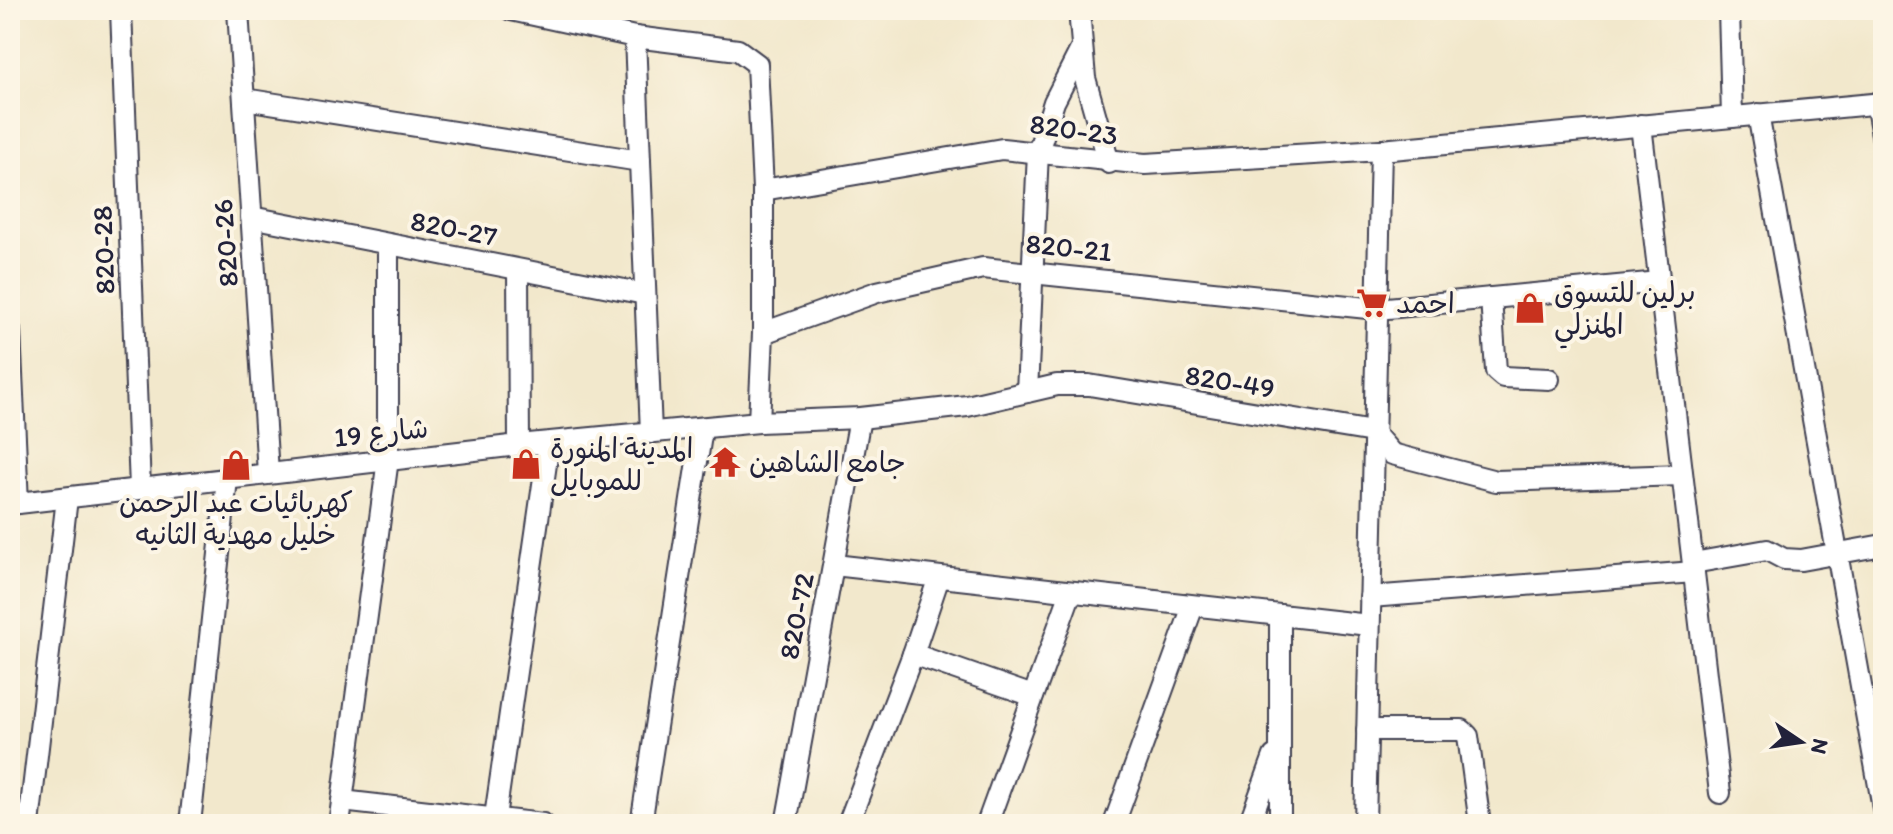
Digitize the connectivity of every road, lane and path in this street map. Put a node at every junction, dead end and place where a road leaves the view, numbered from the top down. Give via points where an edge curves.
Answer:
1 (121, 10) edge
2 (238, 10) edge
3 (511, 10) edge
4 (1079, 10) edge
5 (1729, 10) edge
6 (635, 37) junction
7 (1081, 49) junction
8 (244, 99) junction
9 (1880, 103) edge
10 (1758, 114) junction
11 (1732, 117) junction
12 (1641, 125) junction
13 (1883, 140) edge
14 (1381, 150) junction
15 (1038, 152) junction
16 (640, 161) junction
17 (1109, 163) junction
18 (763, 190) junction
19 (251, 217) junction
20 (388, 244) junction
21 (518, 270) junction
22 (1033, 271) junction
23 (1659, 282) junction
24 (645, 294) junction
25 (1491, 298) junction
26 (1377, 309) junction
27 (10, 330) edge
28 (763, 333) junction
29 (1549, 379) dead end
30 (1027, 392) junction
31 (860, 418) junction
32 (759, 422) junction
33 (702, 429) junction
34 (1373, 432) junction
35 (651, 433) junction
36 (549, 443) junction
37 (519, 445) junction
38 (388, 459) junction
39 (268, 473) junction
40 (1682, 475) junction
41 (227, 479) junction
42 (140, 488) junction
43 (67, 498) junction
44 (14, 504) edge
45 (1883, 545) edge
46 (1837, 553) junction
47 (834, 565) junction
48 (1693, 567) junction
49 (939, 577) junction
50 (1071, 592) junction
51 (1370, 597) junction
52 (1193, 606) junction
53 (1280, 615) junction
54 (1369, 625) junction
55 (913, 654) junction
56 (1033, 696) junction
57 (1367, 730) junction
58 (1279, 741) junction
59 (1720, 793) dead end
60 (342, 801) junction
61 (1883, 808) edge
62 (495, 817) junction
63 (29, 824) edge
64 (190, 824) edge
65 (339, 824) edge
66 (543, 824) edge
67 (641, 824) edge
68 (786, 824) edge
69 (848, 824) edge
70 (987, 824) edge
71 (1114, 824) edge
72 (1249, 824) edge
73 (1280, 824) edge
74 (1365, 824) edge
75 (1480, 824) edge

1 - 42 street, 820-28
2 - 8 street, 820-26
3 - 6 street
4 - 7 street
5 - 11 street
6 - 16 street
6 - 18 street via 730,48 752,57 760,72
7 - 15 street via 1054,102
7 - 17 street
8 - 16 street
8 - 19 street, 820-26
9 - 10 street, 820-23
9 - 13 street
10 - 11 street, 820-23
10 - 46 street
11 - 12 street, 820-23
12 - 14 street, 820-23
12 - 23 street
14 - 17 street, 820-23
14 - 26 street
15 - 17 street, 820-23
15 - 18 street, 820-23 via 992,150
15 - 22 street
16 - 24 street
18 - 28 street
19 - 20 street, 820-27
19 - 39 street, 820-26
20 - 21 street, 820-27
20 - 38 street
21 - 24 street, 820-27
21 - 37 street
22 - 26 street, 820-21
22 - 28 street, 820-21 via 983,268 877,292
22 - 30 street
23 - 25 street, 820-21
23 - 40 street
24 - 35 street
25 - 26 street, 820-21
25 - 29 street via 1496,371 1503,377
26 - 34 street
27 - 44 street
28 - 32 street
30 - 31 street, 820-49 via 967,406
30 - 34 street, 820-49 via 1089,385
31 - 32 street, 820-49
31 - 47 street, 820-72
32 - 33 street, شارع 19
33 - 35 street, شارع 19
33 - 67 street
34 - 40 street via 1392,454 1496,481
34 - 51 street
35 - 36 street, شارع 19
36 - 37 street, شارع 19
36 - 62 street
37 - 38 street, شارع 19
38 - 39 street, شارع 19
38 - 60 street
39 - 41 street, شارع 19
40 - 48 street
41 - 42 street, شارع 19
41 - 64 street
42 - 43 street, شارع 19
43 - 44 street, شارع 19
43 - 63 street
45 - 46 street
46 - 48 street via 1793,559 1767,550
46 - 61 street
47 - 49 street
47 - 68 street, 820-72
48 - 51 street
48 - 59 street
49 - 50 street
49 - 55 street
50 - 52 street
50 - 56 street
51 - 54 street
52 - 53 street
52 - 71 street
53 - 54 street
53 - 58 street
54 - 57 street
55 - 56 street
55 - 69 street
56 - 70 street
57 - 74 street
57 - 75 street via 1462,730 1468,736
58 - 72 street
58 - 73 street
60 - 62 street
60 - 65 street
62 - 66 street

